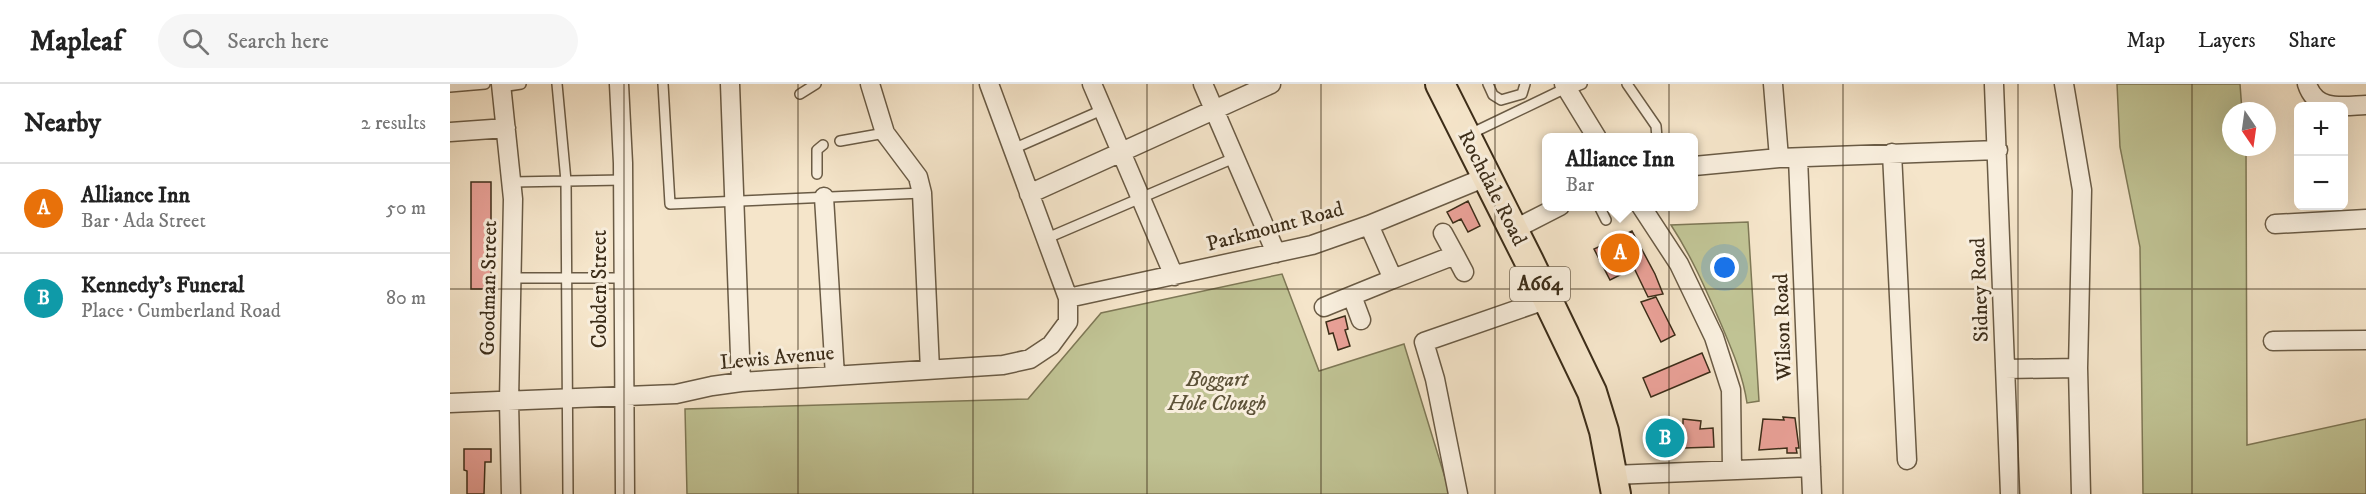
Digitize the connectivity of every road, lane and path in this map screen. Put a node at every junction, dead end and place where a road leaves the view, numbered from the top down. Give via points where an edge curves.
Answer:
1 (521, 84) edge
2 (557, 84) edge
3 (619, 84) edge
4 (663, 84) edge
5 (730, 84) edge
6 (816, 84) edge
7 (870, 84) edge
8 (989, 84) edge
9 (1092, 84) edge
10 (1203, 84) edge
11 (1271, 84) edge
12 (1440, 84) edge
13 (1488, 84) edge
14 (1525, 84) edge
15 (1627, 84) edge
16 (1773, 84) edge
17 (2064, 84) edge
18 (2307, 84) edge
19 (496, 85) edge
20 (1994, 85) edge
21 (450, 87) edge
22 (1570, 87) edge
23 (800, 94) dead end
24 (2366, 105) edge
25 (1102, 111) junction
26 (1215, 111) junction
27 (507, 128) junction
28 (450, 132) edge
29 (885, 133) junction
30 (1594, 133) edge
31 (1657, 133) edge
32 (1466, 136) junction
33 (840, 141) dead end
34 (822, 145) dead end
35 (1013, 149) junction
36 (1998, 150) junction
37 (1121, 153) junction
38 (1892, 153) junction
39 (1234, 158) junction
40 (1779, 158) junction
41 (1798, 158) junction
42 (1698, 166) edge
43 (818, 174) dead end
44 (1486, 177) junction
45 (623, 180) junction
46 (566, 181) junction
47 (512, 182) junction
48 (922, 193) junction
49 (1029, 194) junction
50 (824, 197) junction
51 (734, 198) junction
52 (1140, 199) junction
53 (1552, 211) edge
54 (1601, 211) edge
55 (1644, 211) edge
56 (2366, 219) edge
57 (1606, 220) dead end
58 (2275, 224) dead end
59 (1369, 225) junction
60 (1513, 230) junction
61 (1443, 232) dead end
62 (1045, 239) junction
63 (1276, 253) junction
64 (1455, 255) junction
65 (1464, 272) dead end
66 (1174, 276) junction
67 (511, 278) junction
68 (567, 278) junction
69 (623, 278) junction
70 (1393, 279) junction
71 (1352, 296) junction
72 (1068, 298) junction
73 (1548, 299) junction
74 (1324, 307) dead end
75 (1361, 320) dead end
76 (2366, 340) edge
77 (2273, 341) dead end
78 (2078, 368) junction
79 (2005, 369) junction
80 (930, 370) junction
81 (835, 376) junction
82 (741, 382) junction
83 (623, 397) junction
84 (568, 399) junction
85 (509, 400) junction
86 (450, 403) edge
87 (1907, 460) dead end
88 (1811, 467) junction
89 (1732, 470) junction
90 (1615, 484) edge
91 (511, 494) edge
92 (568, 494) edge
93 (625, 494) edge
94 (1458, 494) edge
95 (1812, 494) edge
96 (2010, 494) edge
97 (2081, 494) edge

1 - 19 lane
2 - 46 lane
3 - 45 street, Cobden Street
4 - 51 lane via 670,204
5 - 51 street
6 - 23 lane
7 - 29 street
8 - 35 street
9 - 25 street
10 - 26 street
11 - 26 street
12 - 32 main road, Rochdale Road / A664
13 - 14 lane via 1501,100 1522,94
15 - 31 lane via 1656,126
16 - 40 street
17 - 78 street via 2082,190
18 - 24 street via 2319,103
19 - 21 lane
19 - 27 street, Goodman Street
20 - 36 street, Sidney Road
22 - 30 street
22 - 32 lane
25 - 35 lane
25 - 37 street
26 - 37 street
26 - 39 street
27 - 28 street
27 - 47 street, Goodman Street
29 - 33 lane
29 - 48 street via 918,177
32 - 44 main road, Rochdale Road / A664
34 - 43 lane via 817,150
35 - 49 street
36 - 38 street
36 - 79 street, Sidney Road
37 - 49 street
37 - 52 street
38 - 41 street
38 - 87 street
39 - 52 lane
39 - 63 street
40 - 41 street
40 - 42 street
41 - 88 street, Wilson Road
44 - 59 street, Parkmount Road
44 - 60 main road, Rochdale Road / A664
45 - 46 lane
45 - 69 street, Cobden Street
46 - 47 lane
46 - 68 lane
47 - 67 street, Goodman Street
48 - 50 lane
48 - 80 street
49 - 62 street
50 - 51 lane
50 - 81 street
51 - 82 street
52 - 62 lane
52 - 66 street
53 - 60 street
54 - 57 lane
55 - 89 street via 1679,264 1714,337 1731,390
56 - 58 street
59 - 63 street, Parkmount Road
59 - 70 street
60 - 73 main road, Rochdale Road / A664
61 - 64 street
62 - 72 street
63 - 66 street, Parkmount Road
64 - 65 street
64 - 70 street
66 - 72 street, Parkmount Road
67 - 68 lane
67 - 85 street, Goodman Street
68 - 69 lane
68 - 84 lane
69 - 83 street, Cobden Street
70 - 71 street
71 - 74 street
71 - 75 street
72 - 80 street, Lewis Avenue via 1068,322 1051,345 1030,359 1003,365
73 - 90 main road, Rochdale Road / A664 via 1592,392
73 - 94 street via 1424,342
76 - 77 street
78 - 79 street
78 - 97 street
79 - 96 street, Sidney Road
80 - 81 street, Lewis Avenue
81 - 82 street, Lewis Avenue
82 - 83 street, Lewis Avenue via 675,394
83 - 84 street, Lewis Avenue
83 - 93 street, Cobden Street
84 - 85 street, Lewis Avenue
84 - 92 lane
85 - 86 street, Lewis Avenue
85 - 91 street, Goodman Street
88 - 89 street
88 - 95 street, Wilson Road
89 - 90 street

